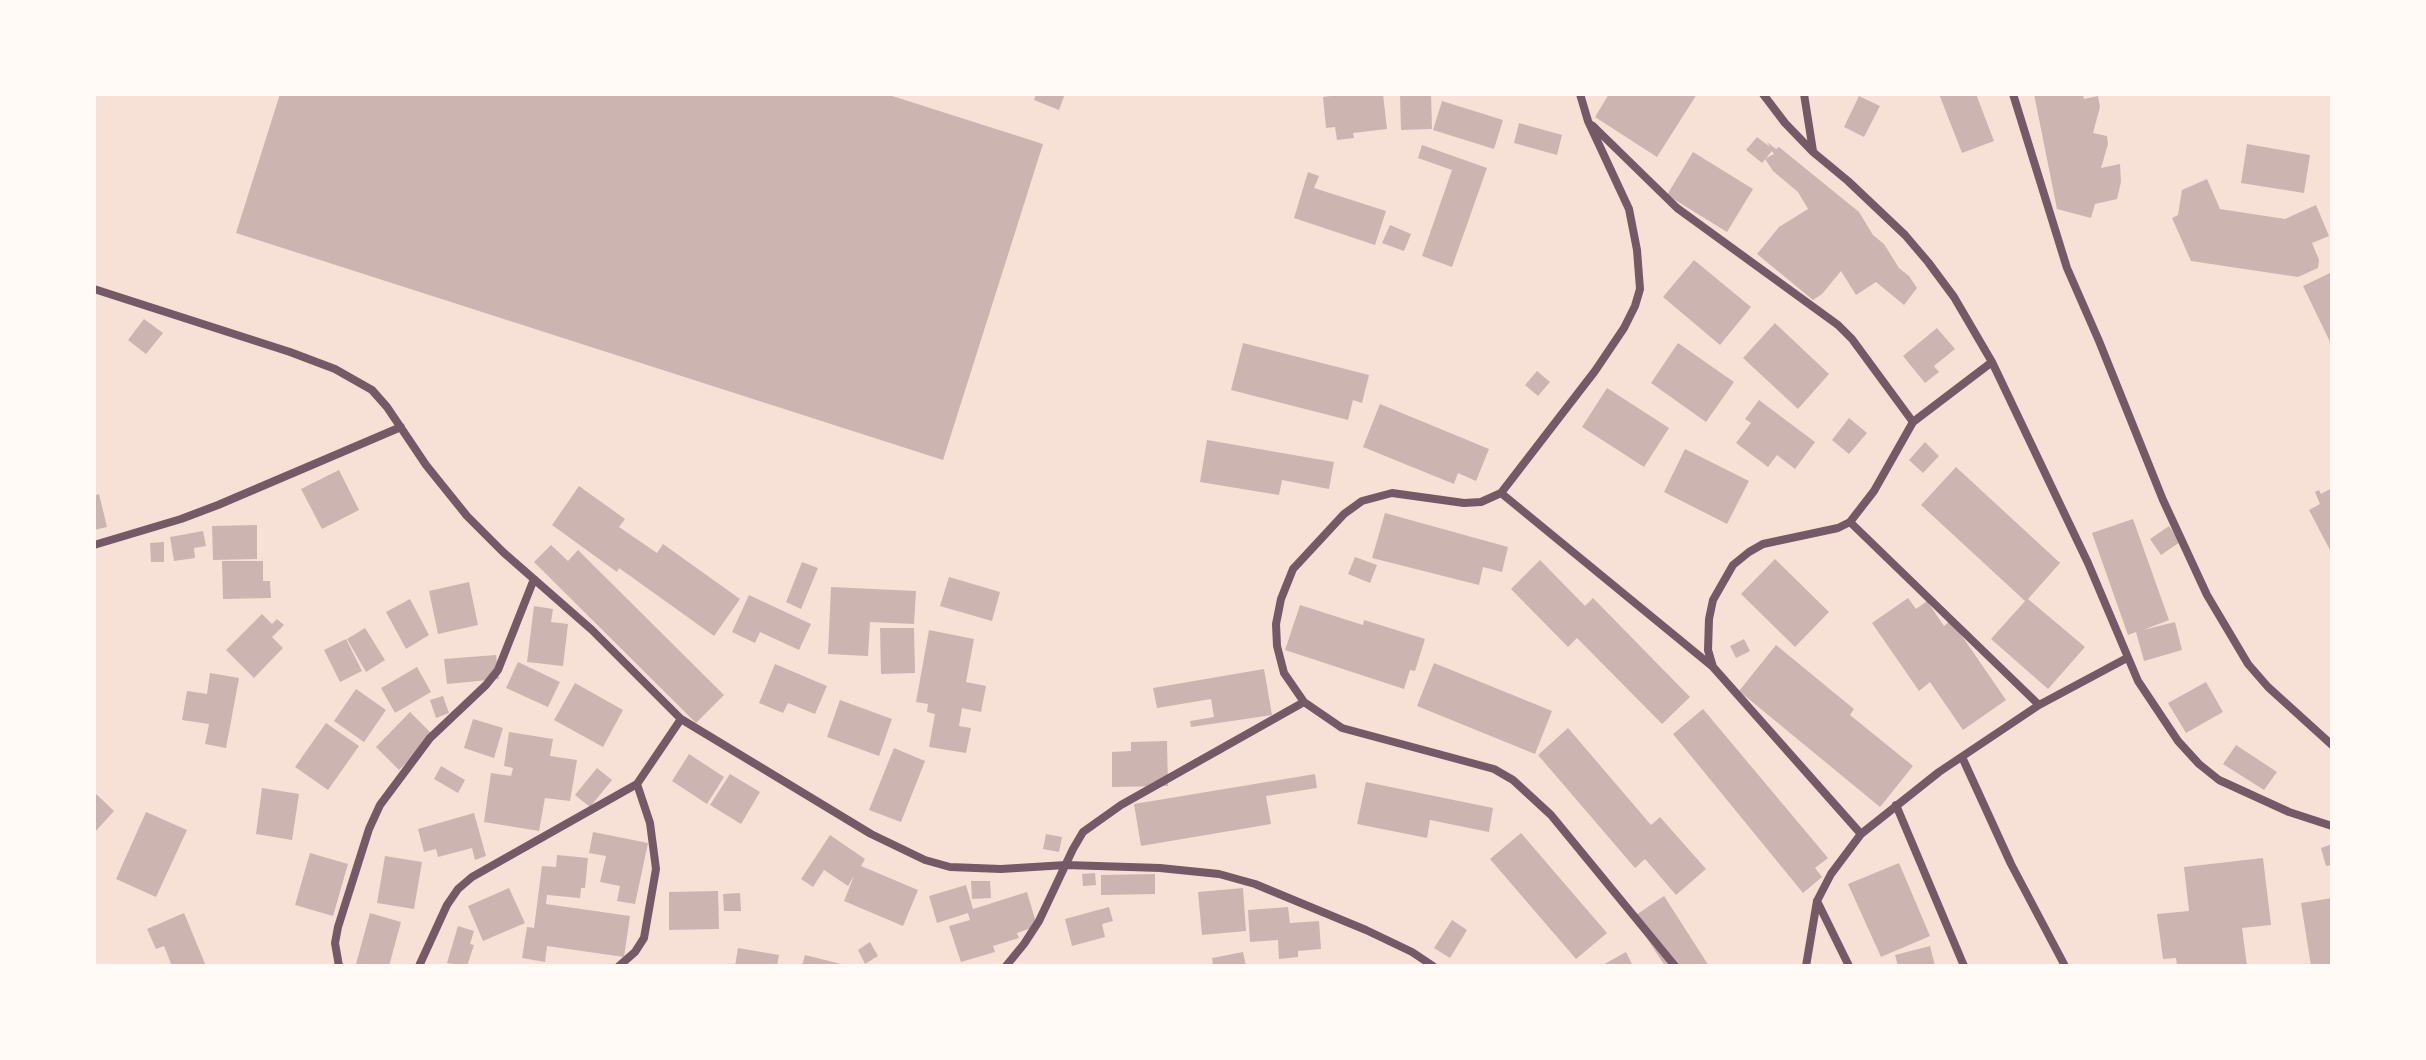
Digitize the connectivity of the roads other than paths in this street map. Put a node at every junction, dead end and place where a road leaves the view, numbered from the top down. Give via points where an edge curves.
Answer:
1 (1580, 94) edge
2 (1763, 94) edge
3 (1804, 94) edge
4 (2013, 94) edge
5 (1588, 121) junction
6 (1813, 152) junction
7 (94, 289) edge
8 (1992, 362) junction
9 (1913, 422) junction
10 (401, 427) junction
11 (1501, 493) junction
12 (1850, 522) junction
13 (94, 545) edge
14 (534, 579) junction
15 (2127, 658) junction
16 (1713, 667) junction
17 (1304, 702) junction
18 (2039, 705) junction
19 (681, 719) junction
20 (2332, 745) edge
21 (1962, 757) junction
22 (637, 784) junction
23 (1896, 805) junction
24 (2332, 826) edge
25 (1861, 834) junction
26 (1066, 865) junction
27 (1817, 901) junction
28 (339, 966) edge
29 (419, 966) edge
30 (619, 966) edge
31 (1006, 966) edge
32 (1433, 966) edge
33 (1675, 966) edge
34 (1806, 966) edge
35 (1849, 966) edge
36 (1964, 966) edge
37 (2065, 966) edge

1 - 5 street
2 - 6 street
3 - 6 street
4 - 20 street via 2067,268 2218,619 2268,687
5 - 9 street via 1677,208 1838,325
5 - 11 street via 1629,209 1640,289 1624,328 1595,371
6 - 8 street via 1869,200 1928,262
7 - 10 street via 335,369 372,390
8 - 9 street
8 - 15 street
9 - 12 street
10 - 13 street via 218,505
10 - 14 street via 467,516
11 - 16 street
11 - 17 street via 1464,503 1392,493 1376,496 1344,514 1313,546 1293,569 1276,624 1284,673
12 - 16 street via 1763,544 1733,565 1713,600 1709,619
12 - 18 street
14 - 19 street
14 - 28 street via 498,670 423,746 380,805 338,927
15 - 18 street
15 - 24 street via 2166,723 2199,764 2251,796
16 - 25 street
17 - 26 street via 1096,821 1083,832
17 - 33 street via 1342,728 1494,769 1513,780 1560,825
18 - 21 street
19 - 22 street
19 - 26 street via 824,807 925,860 975,870
21 - 23 street
21 - 37 street
22 - 29 street via 472,877 447,905
22 - 30 street via 650,823 656,869 644,938
23 - 25 street
23 - 36 street
25 - 27 street
26 - 31 street via 1039,921
26 - 32 street via 1219,874 1366,930
27 - 34 street
27 - 35 street

